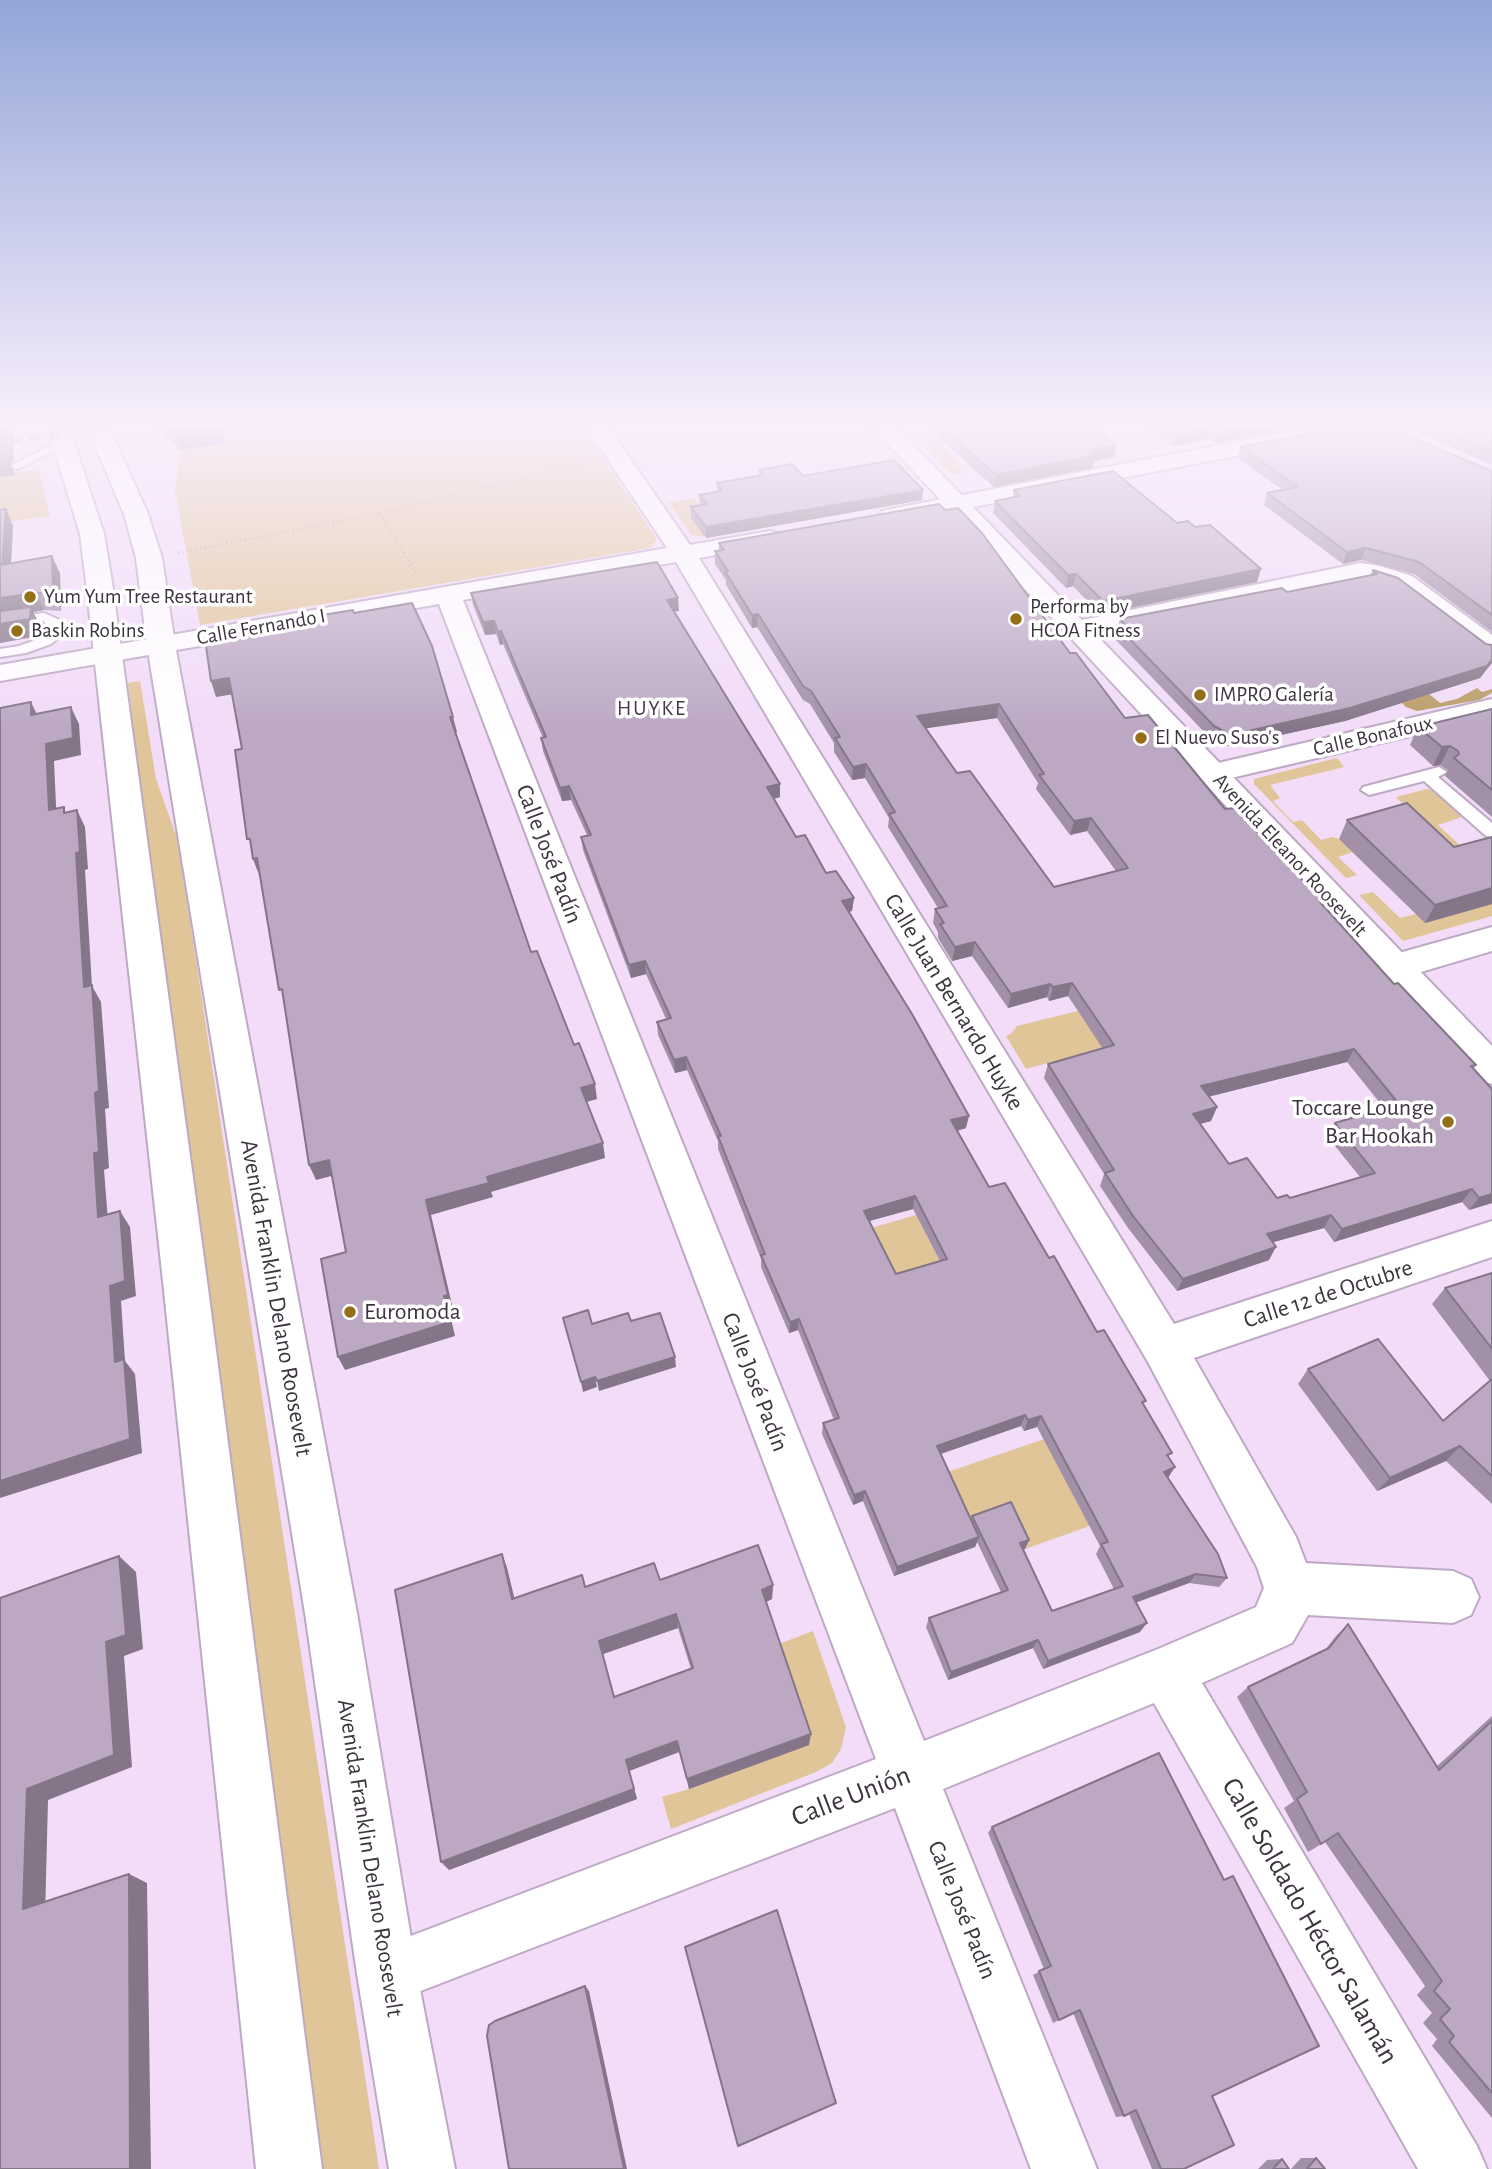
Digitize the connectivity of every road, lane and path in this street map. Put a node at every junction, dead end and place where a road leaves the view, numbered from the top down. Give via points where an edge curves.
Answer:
1 (91, 528) edge
2 (140, 528) edge
3 (302, 528) edge
4 (391, 528) edge
5 (666, 528) edge
6 (979, 528) edge
7 (797, 533) edge
8 (683, 553) junction
9 (149, 558) junction
10 (439, 595) junction
11 (0, 623) edge
12 (1077, 629) junction
13 (161, 645) junction
14 (1492, 648) edge
15 (0, 653) edge
16 (107, 653) junction
17 (0, 673) edge
18 (1492, 708) edge
19 (1214, 774) junction
20 (1369, 790) dead end
21 (1492, 832) edge
22 (1492, 939) edge
23 (1394, 967) junction
24 (1492, 1070) edge
25 (1492, 1239) edge
26 (1164, 1348) junction
27 (1290, 1588) junction
28 (1453, 1597) dead end
29 (1166, 1672) junction
30 (908, 1775) junction
31 (387, 1974) junction
32 (289, 2169) edge
33 (422, 2169) edge
34 (1065, 2169) edge
35 (1454, 2169) edge

1 - 16 street
2 - 9 street, Avenida Franklin Delano Roosevelt
3 - 9 path
4 - 10 path
5 - 8 street, Calle Juan Bernardo Huyke
6 - 12 street, Avenida Eleanor Roosevelt
7 - 8 street, Calle Fernando I
8 - 10 street, Calle Fernando I
8 - 26 street, Calle Juan Bernardo Huyke
9 - 13 street, Avenida Franklin Delano Roosevelt
10 - 13 street, Calle Fernando I
10 - 30 street, Calle José Padín
11 - 15 lane via 44,617 54,625 53,635 46,640
12 - 14 street via 1371,571 1404,582
12 - 19 street, Avenida Eleanor Roosevelt
13 - 16 street, Calle Fernando I
13 - 31 street, Avenida Franklin Delano Roosevelt via 331,1613
16 - 17 street, Calle Fernando I
16 - 32 street
18 - 19 street, Calle Bonafoux
19 - 23 street, Avenida Eleanor Roosevelt
20 - 21 lane via 1433,774
22 - 23 street
23 - 24 street, Avenida Eleanor Roosevelt
25 - 26 street, Calle 12 de Octubre
26 - 27 street, Calle Juan Bernardo Huyke via 1278,1555
27 - 28 street
27 - 29 street, Calle Unión via 1274,1625
29 - 30 street, Calle Unión
29 - 35 street, Calle Soldado Héctor Salamán
30 - 31 street, Calle Unión
30 - 34 street, Calle José Padín
31 - 33 street, Avenida Franklin Delano Roosevelt

